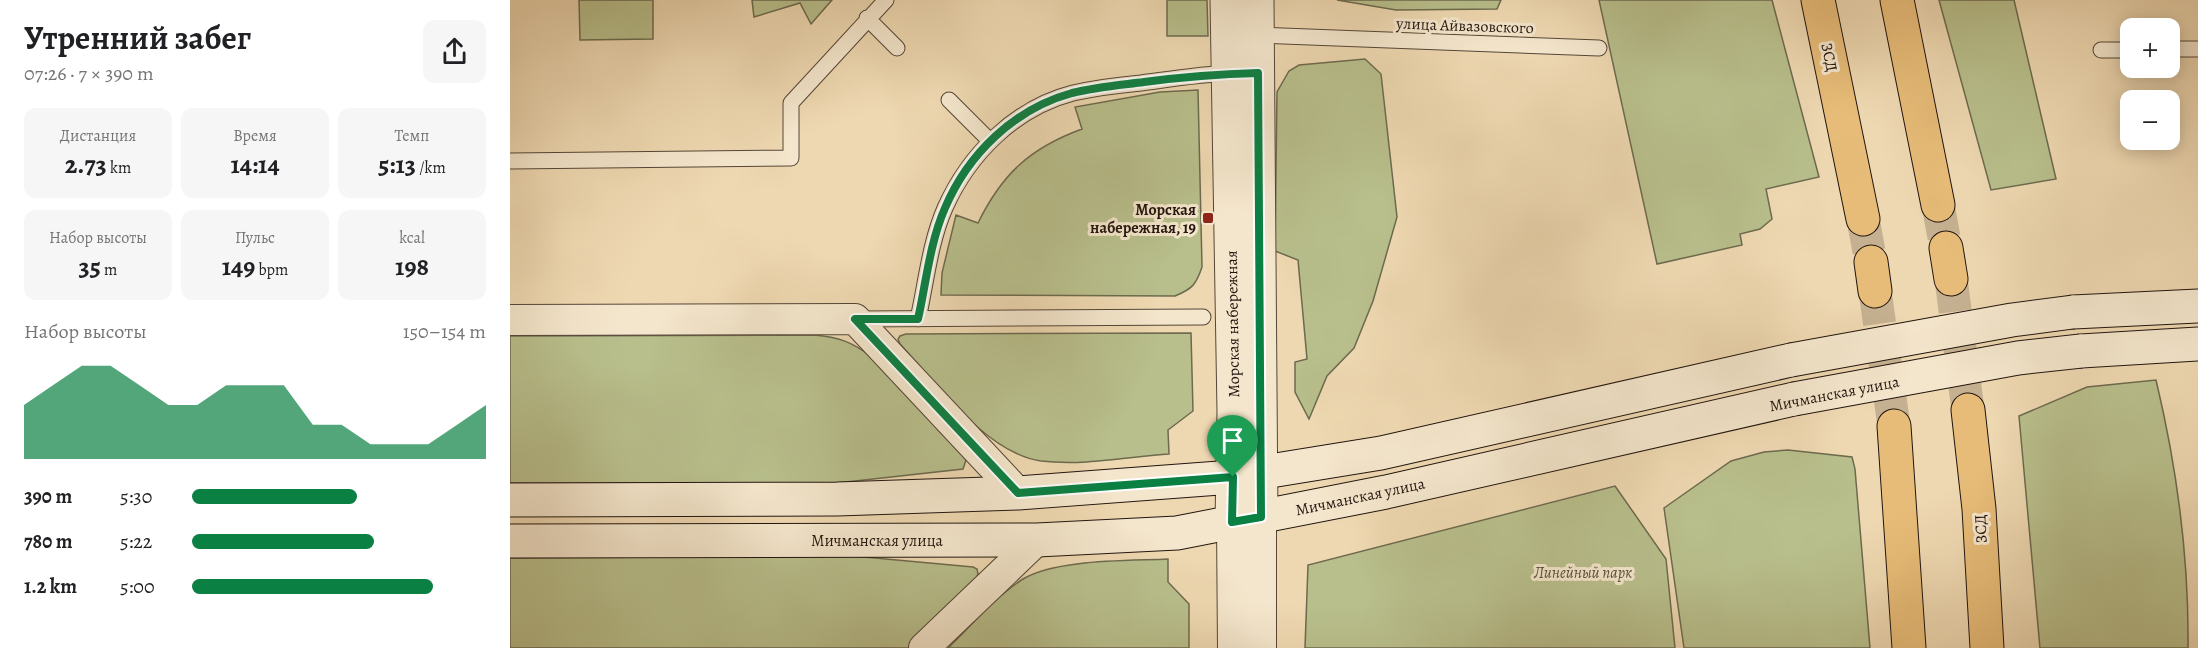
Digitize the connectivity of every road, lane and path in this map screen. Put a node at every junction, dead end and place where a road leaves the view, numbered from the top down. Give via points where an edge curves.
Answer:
1 (886, 0) edge
2 (1227, 0) edge
3 (1257, 0) edge
4 (1818, 0) edge
5 (1897, 0) edge
6 (867, 18) junction
7 (1243, 34) junction
8 (897, 48) dead end
9 (1599, 48) dead end
10 (2198, 49) edge
11 (2101, 50) dead end
12 (2120, 50) edge
13 (2180, 50) edge
14 (1243, 73) junction
15 (950, 100) dead end
16 (990, 141) junction
17 (510, 161) edge
18 (1938, 205) tunnel mouth
19 (1863, 219) tunnel mouth
20 (2198, 306) edge
21 (1203, 317) dead end
22 (855, 319) junction
23 (918, 319) junction
24 (510, 320) edge
25 (2198, 344) edge
26 (1968, 410) tunnel mouth
27 (1894, 426) tunnel mouth
28 (1247, 475) junction
29 (1018, 493) junction
30 (510, 500) edge
31 (1246, 519) junction
32 (1037, 540) junction
33 (510, 541) edge
34 (924, 648) edge
35 (1233, 648) edge
36 (1261, 648) edge
37 (1910, 648) edge
38 (1987, 648) edge

1 - 6 lane
2 - 7 main road, Морская набережная
3 - 7 main road, Морская набережная
4 - 19 highway, ЗСД
5 - 18 highway
6 - 8 lane
6 - 17 lane via 791,104 791,158
7 - 9 lane, улица Айвазовского
7 - 14 main road, Морская набережная
10 - 13 lane
11 - 12 lane
14 - 16 lane via 1072,93 1017,118
14 - 28 main road, Морская набережная via 1234,412
15 - 16 lane
16 - 23 lane via 962,175 944,210
20 - 28 main road, bridge via 2073,312 2012,320 1791,360 1381,453
21 - 23 lane
22 - 23 lane
22 - 24 street
22 - 29 street
25 - 31 main road, Мичманская улица, bridge via 2018,358 1794,399 1386,492
26 - 38 highway, ЗСД via 1979,509
27 - 37 highway
28 - 29 main road
28 - 31 main road, Морская набережная
29 - 30 main road via 837,499
31 - 32 main road, Мичманская улица via 1177,533
31 - 35 street, Морская набережная
31 - 36 street, Морская набережная
32 - 33 main road, Мичманская улица
32 - 34 street

